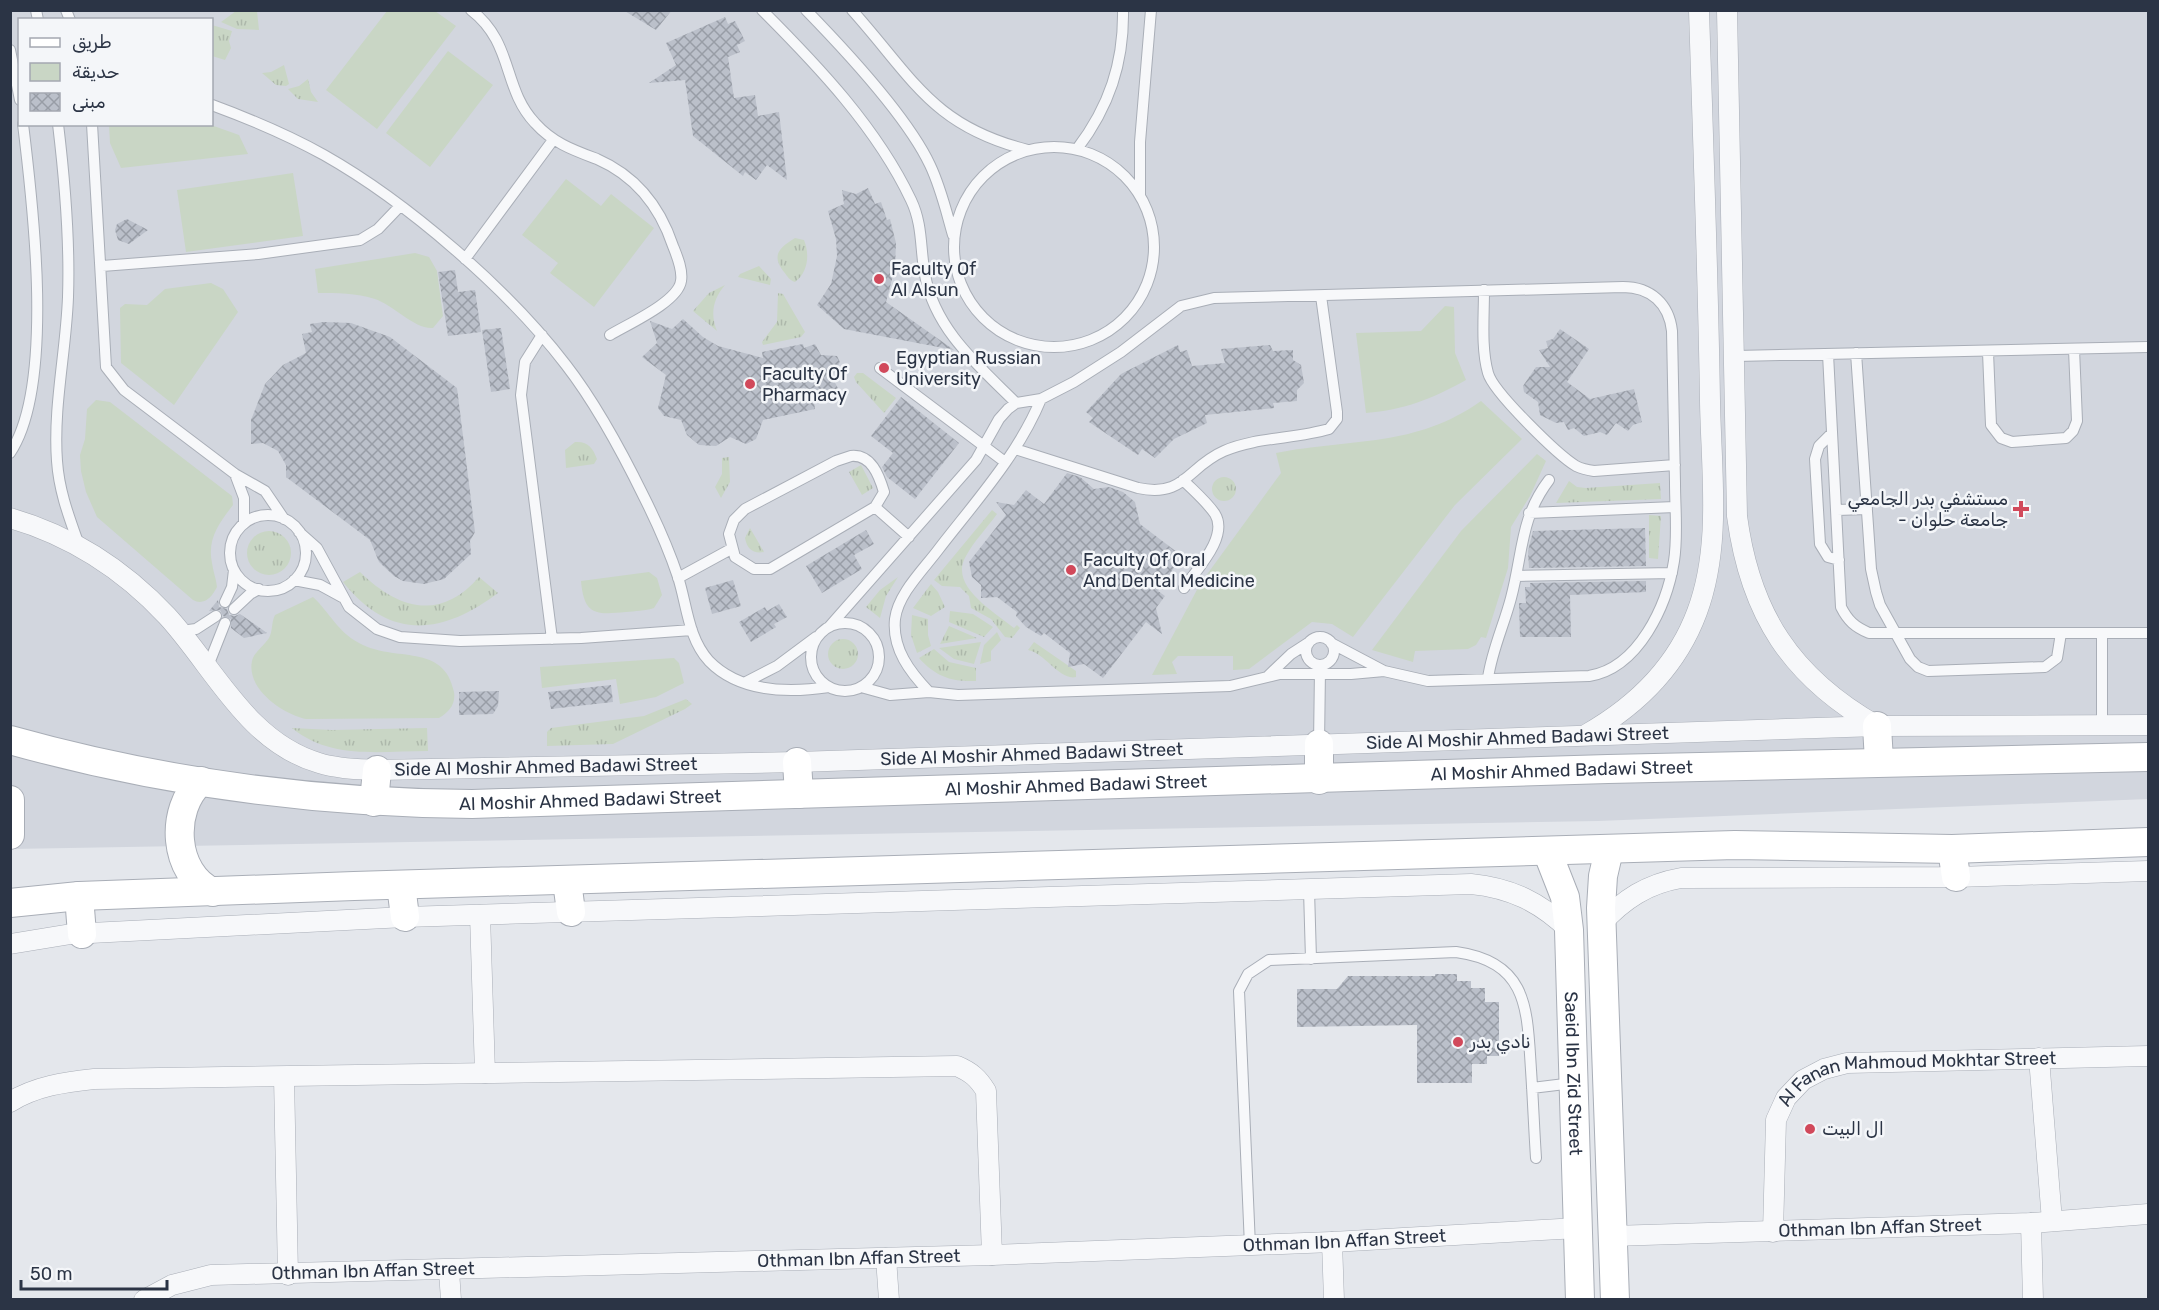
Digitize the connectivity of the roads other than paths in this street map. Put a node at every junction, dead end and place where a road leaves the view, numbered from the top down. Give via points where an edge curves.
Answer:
1 (471, 10) edge
2 (762, 10) edge
3 (806, 10) edge
4 (852, 10) edge
5 (1123, 10) edge
6 (1151, 10) edge
7 (1699, 10) edge
8 (1726, 10) edge
9 (10, 50) edge
10 (18, 93) edge
11 (213, 105) edge
12 (23, 126) edge
13 (58, 126) edge
14 (92, 126) edge
15 (553, 140) junction
16 (1077, 149) junction
17 (1028, 150) junction
18 (1140, 195) junction
19 (400, 206) junction
20 (954, 238) junction
21 (465, 259) junction
22 (102, 266) junction
23 (1484, 290) junction
24 (1321, 296) junction
25 (542, 335) junction
26 (610, 335) dead end
27 (2148, 347) edge
28 (2074, 349) junction
29 (1988, 352) junction
30 (1857, 353) junction
31 (1828, 354) junction
32 (1736, 356) junction
33 (1710, 357) junction
34 (880, 368) dead end
35 (1041, 399) junction
36 (1016, 403) junction
37 (1832, 433) junction
38 (985, 447) junction
39 (1015, 450) junction
40 (10, 453) edge
41 (1005, 462) junction
42 (1675, 465) junction
43 (235, 474) junction
44 (1183, 480) junction
45 (1550, 480) dead end
46 (875, 507) junction
47 (1675, 507) junction
48 (1867, 508) junction
49 (1837, 510) junction
50 (1529, 513) junction
51 (10, 518) edge
52 (284, 519) junction
53 (244, 523) junction
54 (299, 532) junction
55 (909, 537) junction
56 (79, 545) junction
57 (731, 549) junction
58 (1839, 560) junction
59 (234, 570) junction
60 (1672, 573) junction
61 (1516, 576) junction
62 (678, 578) junction
63 (294, 580) junction
64 (1184, 588) dead end
65 (259, 589) junction
66 (342, 597) junction
67 (829, 627) junction
68 (692, 630) junction
69 (180, 631) junction
70 (2061, 633) junction
71 (2102, 633) junction
72 (2148, 633) edge
73 (1896, 634) junction
74 (819, 635) junction
75 (552, 639) junction
76 (1308, 643) junction
77 (1331, 643) junction
78 (897, 644) junction
79 (877, 648) junction
80 (208, 666) junction
81 (1320, 670) junction
82 (1384, 671) junction
83 (1268, 676) junction
84 (1488, 678) junction
85 (746, 682) junction
86 (829, 687) junction
87 (861, 687) junction
88 (929, 692) junction
89 (2148, 725) edge
90 (1877, 726) junction
91 (2102, 726) junction
92 (1584, 735) junction
93 (10, 740) edge
94 (1319, 744) junction
95 (2148, 757) edge
96 (1879, 761) junction
97 (798, 762) junction
98 (377, 770) junction
99 (1319, 780) junction
100 (201, 781) junction
101 (799, 794) junction
102 (10, 800) edge
103 (374, 802) junction
104 (10, 835) edge
105 (2148, 842) edge
106 (1952, 849) junction
107 (1609, 850) junction
108 (1547, 851) junction
109 (2148, 871) edge
110 (1956, 877) junction
111 (567, 881) junction
112 (401, 885) junction
113 (1309, 890) junction
114 (213, 892) junction
115 (79, 896) junction
116 (10, 903) edge
117 (571, 912) junction
118 (480, 915) junction
119 (405, 917) junction
120 (1601, 924) junction
121 (1569, 930) junction
122 (82, 934) junction
123 (10, 944) edge
124 (1311, 959) junction
125 (2148, 1056) edge
126 (2039, 1058) junction
127 (485, 1073) junction
128 (284, 1077) junction
129 (1575, 1082) junction
130 (1532, 1088) junction
131 (10, 1102) edge
132 (1609, 1149) junction
133 (1576, 1150) junction
134 (1536, 1158) dead end
135 (1611, 1207) junction
136 (2148, 1214) edge
137 (1578, 1218) junction
138 (2052, 1221) junction
139 (2031, 1223) junction
140 (1773, 1232) junction
141 (1612, 1236) junction
142 (1332, 1242) junction
143 (1250, 1246) junction
144 (992, 1255) junction
145 (886, 1258) junction
146 (1613, 1266) junction
147 (1579, 1267) junction
148 (449, 1271) junction
149 (288, 1275) junction
150 (144, 1299) edge
151 (451, 1299) edge
152 (889, 1299) edge
153 (1334, 1299) edge
154 (1580, 1299) edge
155 (1615, 1299) edge
156 (2033, 1299) edge

1 - 15 lane via 494,32 521,104 532,121
2 - 36 lane via 846,102 890,164 916,213 924,273 940,317 964,352
3 - 20 lane via 916,140 940,188
4 - 17 lane via 914,86 947,115 986,137
5 - 16 lane via 1123,42 1115,80 1100,116
6 - 18 lane via 1140,134
7 - 33 street
8 - 32 street
9 - 10 lane
11 - 19 lane via 324,155
12 - 40 lane via 35,252 35,345 26,423
13 - 56 lane via 68,295 57,461 65,506
14 - 22 lane
15 - 21 lane
15 - 26 lane via 608,165 640,188 663,220 680,269 679,288 670,299
16 - 17 lane via 1053,146
16 - 18 lane via 1124,174
17 - 20 lane via 985,173 959,214
18 - 20 lane via 1152,222 1150,279 1117,327 1092,341 1063,347 1034,346 991,324 966,295 956,267
19 - 21 lane
19 - 22 lane via 378,229 360,240 258,254
21 - 25 lane
22 - 43 lane via 103,357 110,376
23 - 24 lane
23 - 42 lane via 1485,358 1490,378 1500,394 1568,459 1594,471
23 - 42 lane via 1634,287 1653,295 1671,321
24 - 35 lane via 1191,302 1171,312 1105,363
24 - 44 lane via 1337,412 1334,424 1323,430 1223,452
25 - 62 lane via 588,397 630,468
25 - 75 lane via 525,362 520,395
27 - 28 lane
28 - 29 lane
28 - 29 lane via 2077,421 2073,431 2066,438 2012,442 2001,438 1991,425
29 - 30 lane
30 - 31 lane
30 - 48 lane
31 - 32 lane
31 - 37 lane
32 - 33 street
32 - 90 street via 1737,516 1749,581 1778,640 1798,666 1848,710
33 - 92 street via 1711,558 1697,613 1685,639 1652,685 1617,716
34 - 38 lane
35 - 36 lane
35 - 39 lane
36 - 38 lane via 999,418
37 - 49 lane
37 - 58 lane via 1819,446 1815,459 1820,544 1828,557
38 - 41 lane
38 - 55 lane
39 - 41 lane
39 - 44 lane via 1148,490 1167,490
41 - 78 lane via 904,596 895,620
42 - 47 lane
43 - 52 lane via 265,491
43 - 53 lane via 244,498
44 - 64 lane via 1217,516 1220,530
45 - 50 lane
46 - 55 lane
46 - 57 lane via 770,569 746,567
46 - 57 lane via 884,492 877,474 867,460 851,456 745,509 730,527
47 - 50 lane
47 - 60 lane
48 - 49 lane
48 - 73 lane via 1876,592
49 - 58 lane
50 - 61 lane
51 - 56 street, Side Al Moshir Ahmed Badawi Street
52 - 53 lane via 264,515
52 - 54 lane
53 - 59 lane via 232,540
54 - 63 lane via 305,552
54 - 66 lane via 317,548
55 - 67 lane
56 - 69 street, Side Al Moshir Ahmed Badawi Street via 133,584
57 - 62 lane
58 - 73 lane via 1841,607 1847,619 1869,633
59 - 65 lane
59 - 65 lane via 230,606
60 - 61 lane
60 - 84 lane via 1664,601 1650,627 1611,669 1589,676
61 - 84 lane
62 - 68 lane
63 - 65 lane via 278,589
63 - 66 lane via 320,585
66 - 75 lane via 367,623 400,637 460,641
67 - 74 lane
67 - 79 lane via 843,623 858,626 870,634
68 - 75 lane
68 - 85 lane via 703,654 712,663
69 - 80 street, Side Al Moshir Ahmed Badawi Street
69 - 80 lane via 221,620
70 - 71 lane
70 - 73 lane
70 - 73 lane via 2057,658 2045,667 1928,671 1914,664
71 - 72 lane
71 - 91 lane
74 - 85 lane via 777,666
74 - 86 lane via 811,663
76 - 77 lane via 1317,638
76 - 81 lane via 1308,658
76 - 83 lane
77 - 81 lane via 1332,657
77 - 82 lane
78 - 79 lane
78 - 88 lane via 905,664
79 - 87 lane via 876,670
80 - 98 street, Side Al Moshir Ahmed Badawi Street via 256,725 284,748 335,767
81 - 82 lane
81 - 83 lane
81 - 94 lane
82 - 84 lane via 1428,681
83 - 88 lane via 1218,687 958,695
85 - 86 lane via 781,691
86 - 87 lane
87 - 88 lane via 890,695
89 - 91 street, Side Al Moshir Ahmed Badawi Street
90 - 91 street, Side Al Moshir Ahmed Badawi Street
90 - 92 street, Side Al Moshir Ahmed Badawi Street
90 - 96 street
92 - 94 street, Side Al Moshir Ahmed Badawi Street
93 - 100 street, Al Moshir Ahmed Badawi Street via 105,765
94 - 97 street, Side Al Moshir Ahmed Badawi Street
94 - 99 street
95 - 96 street, Al Moshir Ahmed Badawi Street
96 - 99 street, Al Moshir Ahmed Badawi Street
97 - 98 street, Side Al Moshir Ahmed Badawi Street
97 - 101 street
98 - 103 street
99 - 101 street, Al Moshir Ahmed Badawi Street
100 - 103 street, Al Moshir Ahmed Badawi Street
100 - 114 street via 183,808 183,857 190,875
101 - 103 street, Al Moshir Ahmed Badawi Street via 482,804
102 - 104 street
105 - 106 street
106 - 107 street via 1735,845
106 - 110 street
107 - 108 street
107 - 120 street, Saeid Ibn Zid Street via 1603,876
108 - 111 street
108 - 121 street, Saeid Ibn Zid Street via 1565,897
109 - 110 street
110 - 120 street via 1681,878 1629,897
111 - 112 street
111 - 117 street
112 - 114 street
112 - 119 street
113 - 117 street
113 - 121 street via 1489,886 1525,897
113 - 124 lane
114 - 115 street
115 - 116 street
115 - 122 street
117 - 118 street
118 - 119 street
118 - 127 street
119 - 122 street
120 - 132 street, Saeid Ibn Zid Street
121 - 129 street, Saeid Ibn Zid Street
122 - 123 street via 45,936
124 - 130 lane via 1456,952 1484,959 1508,976 1523,998
124 - 143 lane via 1261,963 1248,974 1239,991
125 - 126 street, Al Fanan Mahmoud Mokhtar Street
126 - 138 street
126 - 140 street, Al Fanan Mahmoud Mokhtar Street via 1847,1063 1803,1080 1786,1098 1776,1120
127 - 128 street
127 - 144 street via 957,1066 969,1071 986,1091
128 - 131 street via 94,1079 57,1083
128 - 149 street
129 - 130 lane
129 - 133 street, Saeid Ibn Zid Street
130 - 134 lane
132 - 133 street via 1593,1154
132 - 135 street, Saeid Ibn Zid Street
133 - 137 street, Saeid Ibn Zid Street
135 - 137 street via 1594,1200
135 - 141 street, Saeid Ibn Zid Street
136 - 138 street, Othman Ibn Affan Street
137 - 142 street, Othman Ibn Affan Street
137 - 147 street, Saeid Ibn Zid Street
138 - 139 street, Othman Ibn Affan Street
139 - 140 street, Othman Ibn Affan Street
139 - 156 street
140 - 141 street, Othman Ibn Affan Street
141 - 146 street, Saeid Ibn Zid Street
142 - 143 street, Othman Ibn Affan Street
142 - 153 street
143 - 144 street, Othman Ibn Affan Street
144 - 145 street, Othman Ibn Affan Street
145 - 148 street, Othman Ibn Affan Street
145 - 152 street
146 - 147 street via 1596,1270
146 - 155 street, Saeid Ibn Zid Street
147 - 154 street, Saeid Ibn Zid Street
148 - 149 street, Othman Ibn Affan Street
148 - 151 street
149 - 150 street, Othman Ibn Affan Street via 211,1275 172,1285

